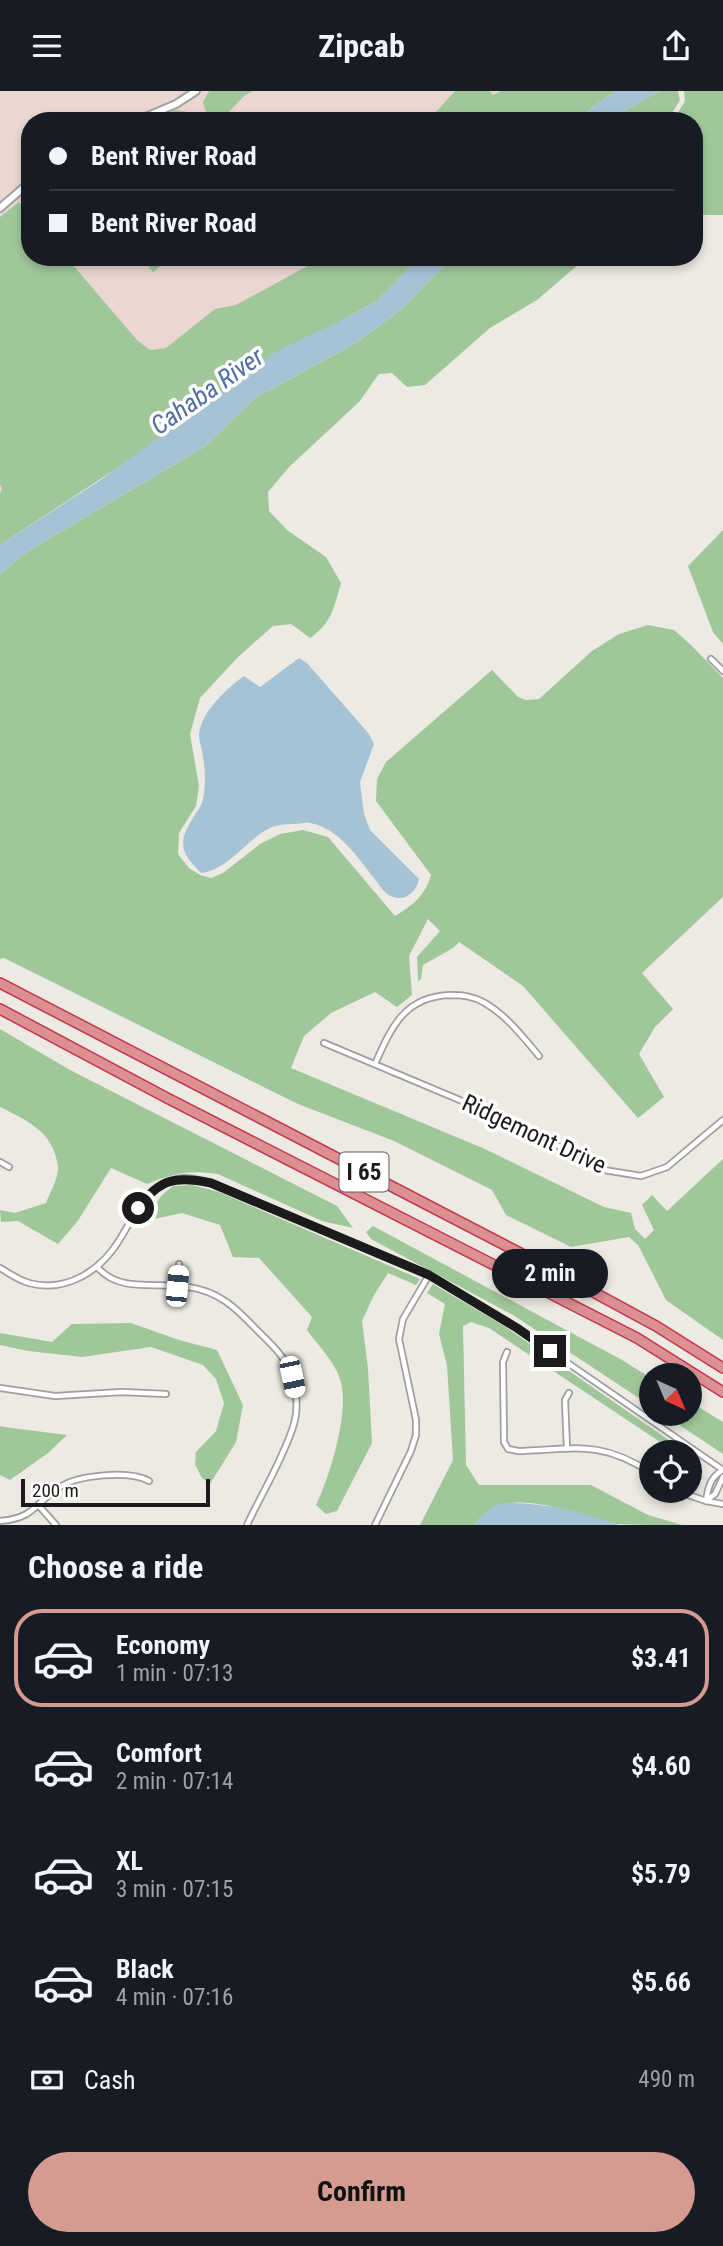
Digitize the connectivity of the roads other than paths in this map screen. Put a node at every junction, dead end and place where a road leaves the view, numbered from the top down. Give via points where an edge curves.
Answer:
1 (196, 91) edge
2 (157, 112) edge
3 (21, 190) edge
4 (0, 208) edge
5 (710, 659) dead end
6 (723, 671) edge
7 (0, 983) edge
8 (0, 1009) edge
9 (324, 1043) dead end
10 (539, 1056) dead end
11 (375, 1064) junction
12 (723, 1120) edge
13 (0, 1162) edge
14 (9, 1167) dead end
15 (178, 1264) dead end
16 (97, 1267) junction
17 (0, 1268) edge
18 (429, 1275) junction
19 (177, 1286) junction
20 (507, 1352) dead end
21 (723, 1368) edge
22 (0, 1388) edge
23 (723, 1392) edge
24 (569, 1393) dead end
25 (166, 1394) dead end
26 (566, 1449) junction
27 (639, 1466) edge
28 (723, 1470) edge
29 (723, 1477) edge
30 (149, 1481) dead end
31 (702, 1500) edge
32 (706, 1501) junction
33 (723, 1504) edge
34 (39, 1506) junction
35 (0, 1521) edge
36 (55, 1525) edge
37 (247, 1525) edge
38 (375, 1525) edge

1 - 2 street
3 - 4 street
5 - 6 street
7 - 21 highway, I 65 via 547,1267
8 - 23 highway, I 65 via 637,1338
9 - 11 street, Ridgemont Drive
10 - 11 street via 484,1002 465,995 439,995 414,1003 398,1018
11 - 12 street, Ridgemont Drive via 512,1122 604,1170 641,1176 667,1167
13 - 14 street
15 - 19 street
16 - 17 street via 67,1283 44,1286
16 - 18 street via 147,1196 185,1178 211,1183
16 - 19 street via 120,1283
18 - 28 street via 517,1328
18 - 38 street via 404,1319 399,1339 416,1435
19 - 37 street via 211,1292 229,1303 276,1350 292,1377 293,1427
20 - 26 street via 503,1429 508,1450
22 - 25 street via 55,1396
24 - 26 street via 565,1400
26 - 27 street via 612,1452
28 - 32 street via 708,1487
29 - 32 street
30 - 34 street via 133,1475 76,1480
31 - 32 street
32 - 33 street
34 - 35 street
34 - 36 street

